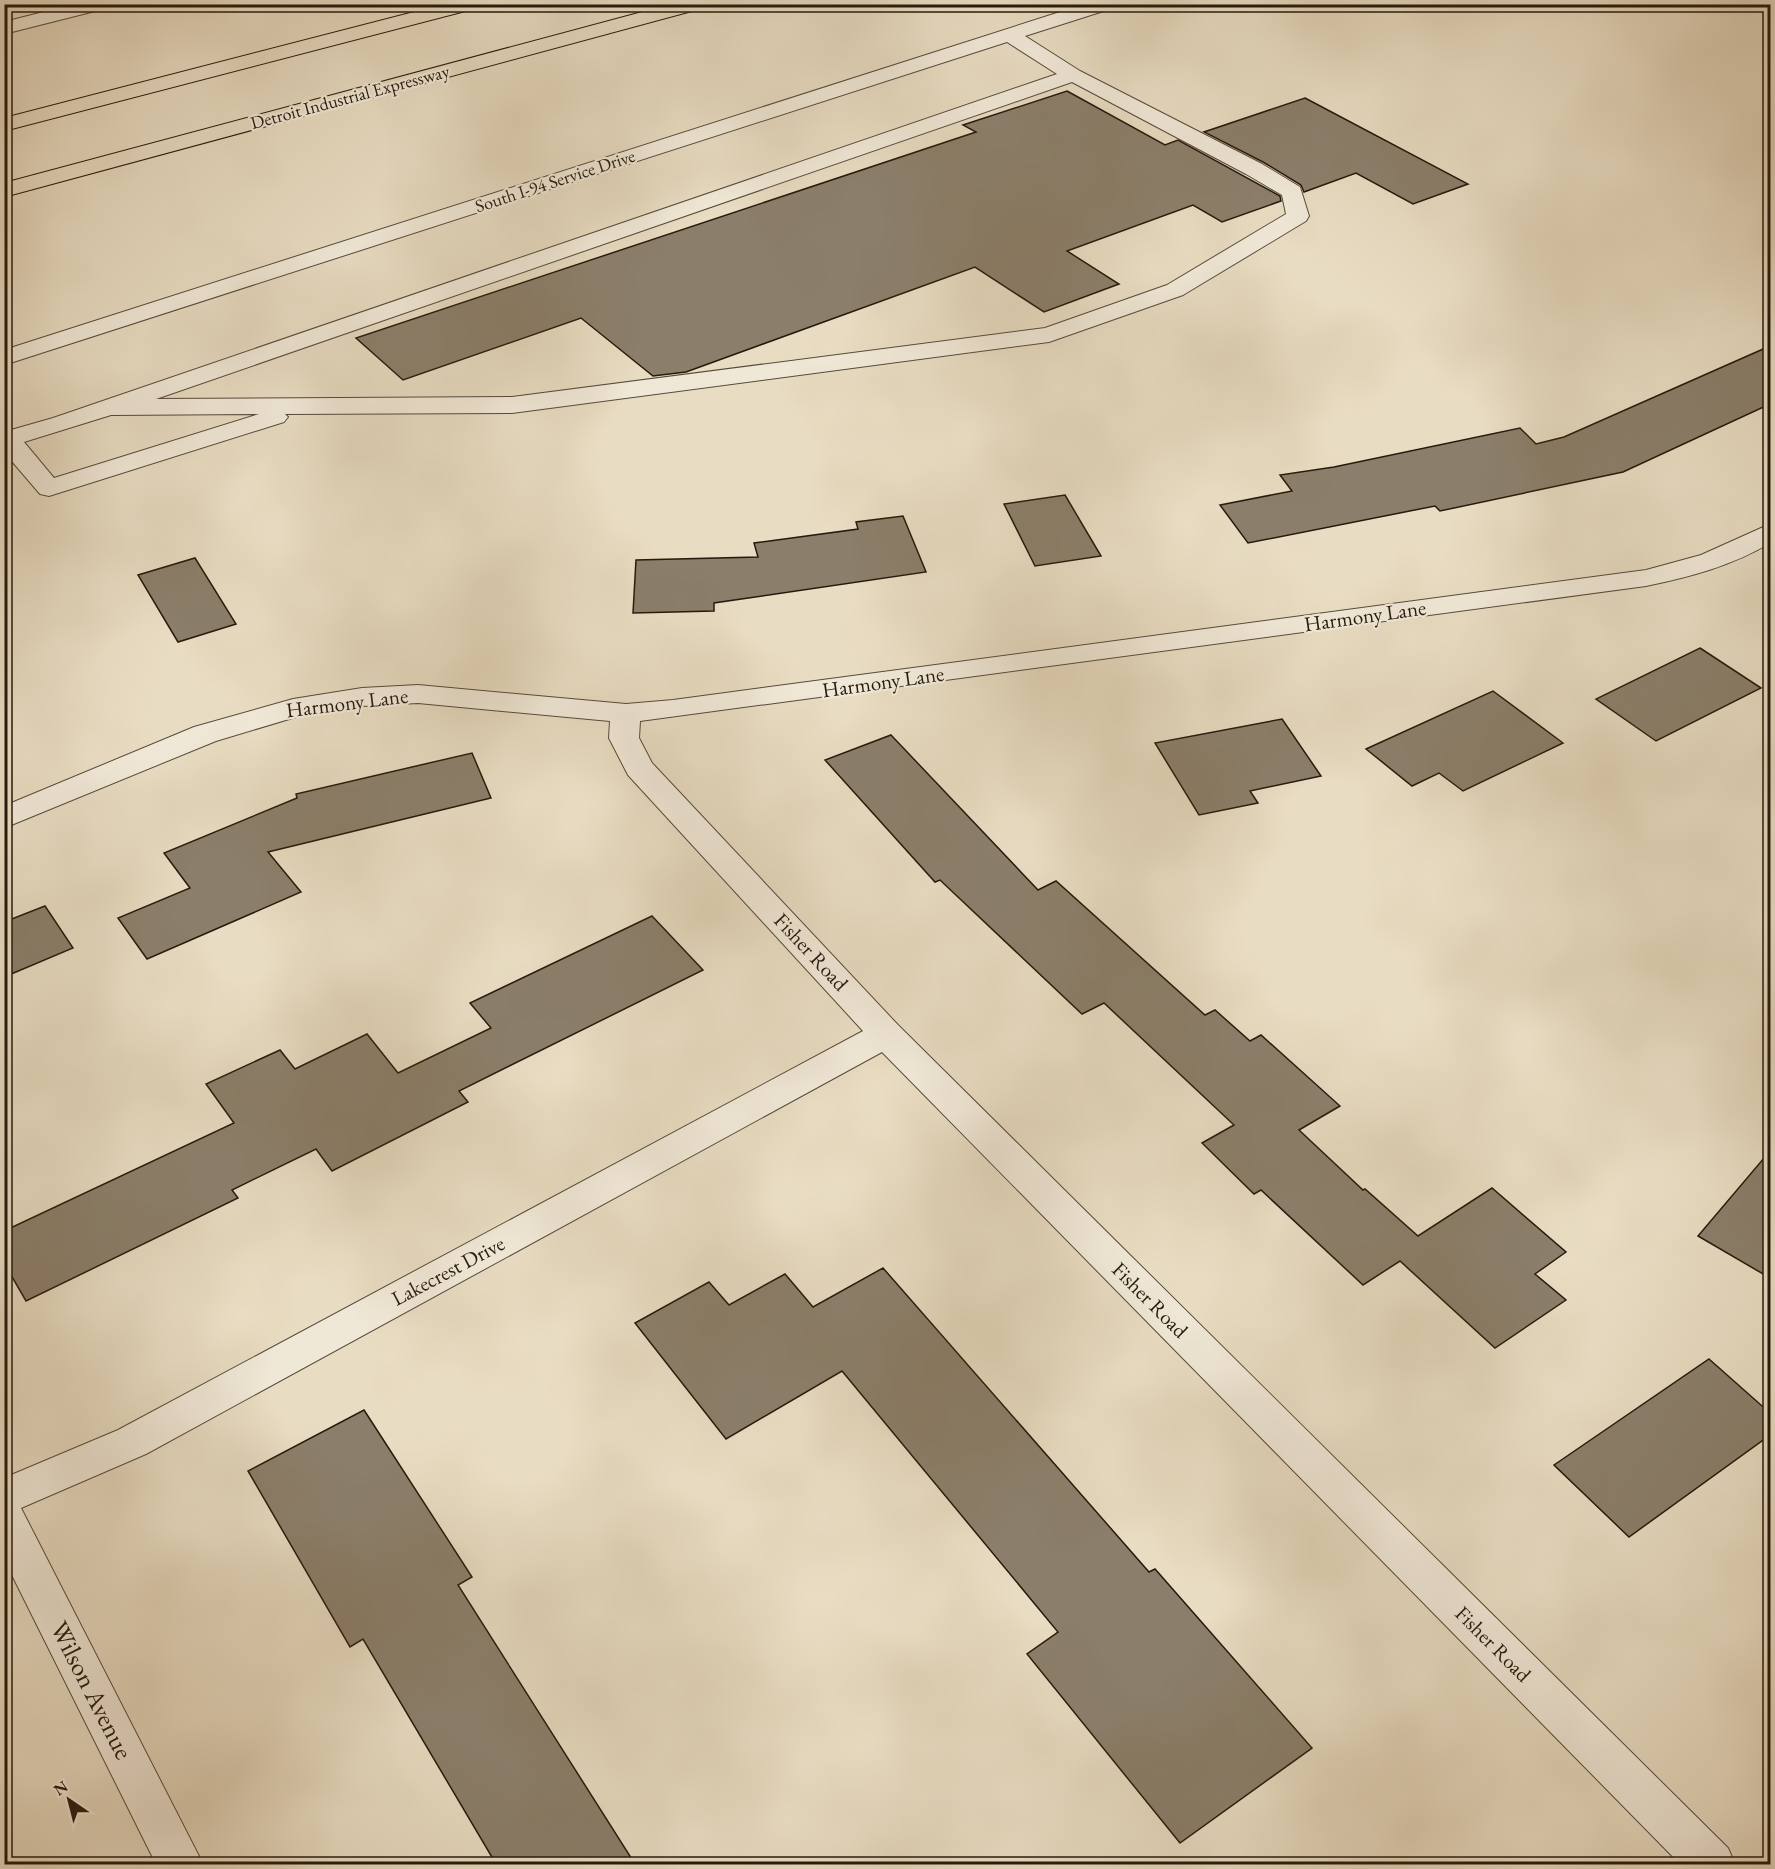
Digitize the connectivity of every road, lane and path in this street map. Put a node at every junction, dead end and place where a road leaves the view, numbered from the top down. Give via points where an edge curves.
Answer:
1 (100, 4) edge
2 (406, 4) edge
3 (471, 4) edge
4 (696, 4) edge
5 (1106, 4) edge
6 (4, 28) edge
7 (1008, 35) junction
8 (1072, 75) junction
9 (4, 107) edge
10 (4, 125) edge
11 (4, 190) edge
12 (4, 358) edge
13 (308, 406) junction
14 (108, 407) junction
15 (6, 440) edge
16 (1770, 532) edge
17 (626, 713) junction
18 (4, 818) edge
19 (886, 1034) junction
20 (4, 1497) edge
21 (4, 1516) edge
22 (180, 1864) edge
23 (1712, 1864) edge

1 - 6 street
2 - 9 highway
3 - 10 highway
4 - 11 highway, Detroit Industrial Expressway
5 - 7 street, South I-94 Service Drive
7 - 8 street
7 - 12 street, South I-94 Service Drive
8 - 13 street via 1264,174 1292,192 1298,216 1175,290 1048,335 512,405
8 - 14 street
13 - 14 street
13 - 15 street via 49,488
14 - 15 street
16 - 17 street, Harmony Lane via 1702,566 1646,578 816,691
17 - 18 street, Harmony Lane via 418,694 362,697 293,708 205,734
17 - 19 street, Fisher Road via 624,738 639,768
19 - 20 street, Lakecrest Drive via 132,1442
19 - 23 street, Fisher Road
21 - 22 street, Wilson Avenue

